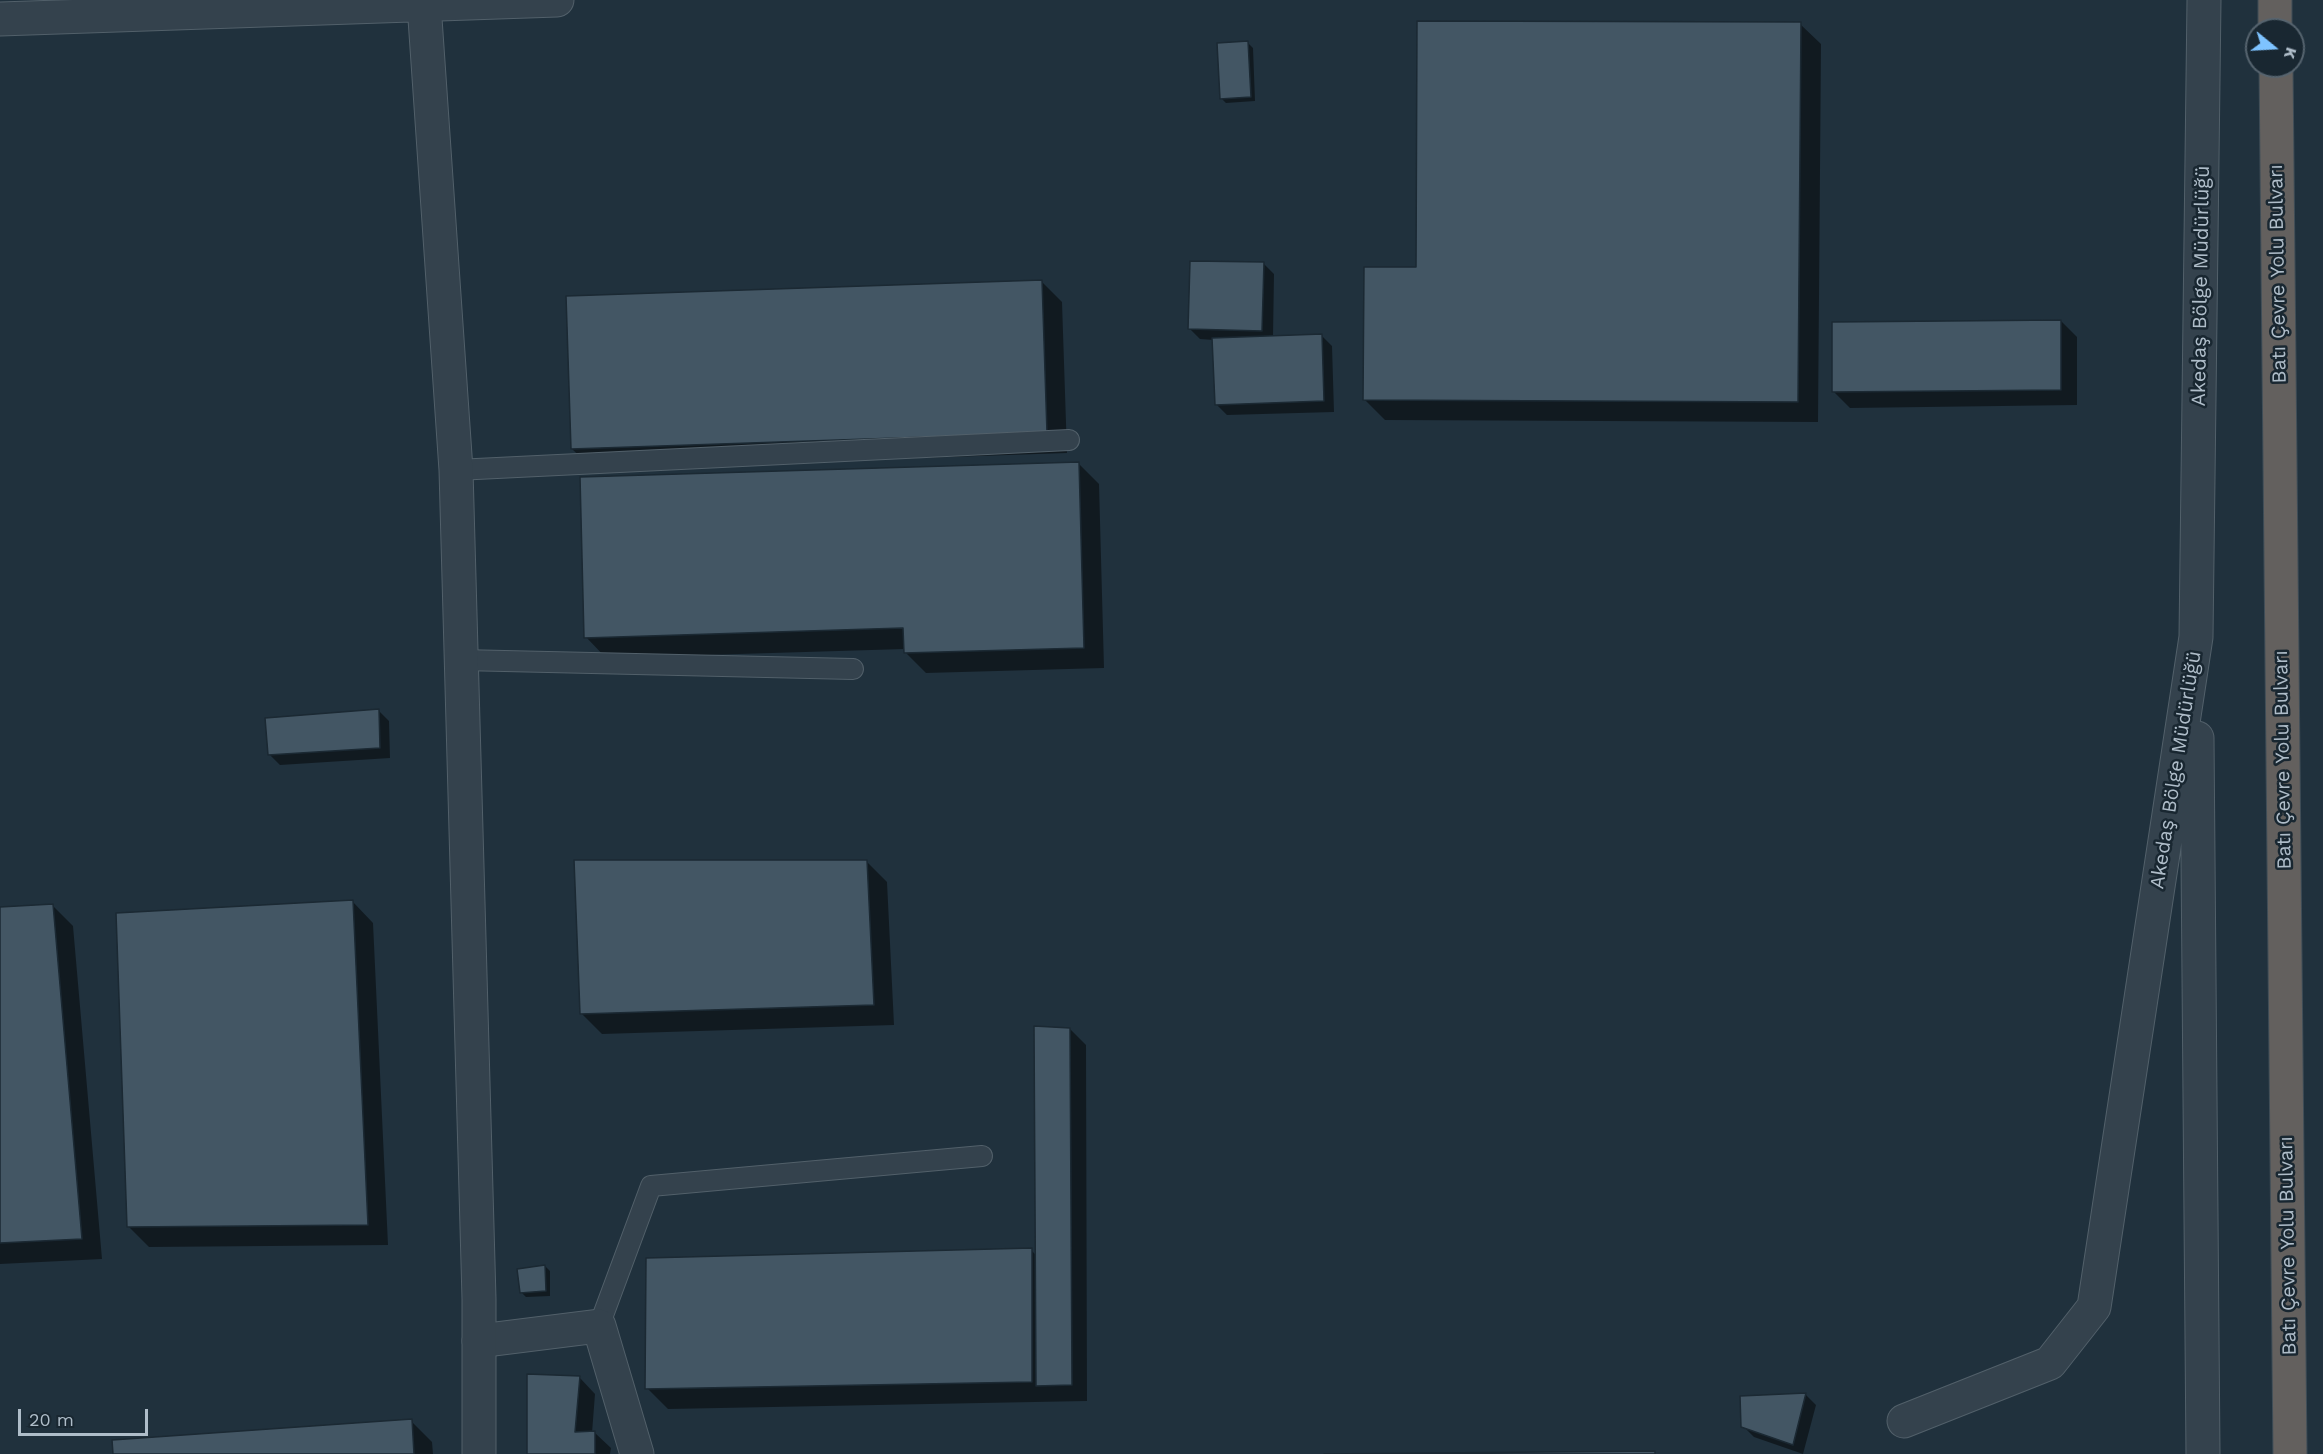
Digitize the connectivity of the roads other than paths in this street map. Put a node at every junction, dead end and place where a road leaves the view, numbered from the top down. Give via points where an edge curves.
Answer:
1 (557, 0) edge
2 (2204, 0) edge
3 (2275, 0) edge
4 (424, 2) edge
5 (2276, 18) edge
6 (0, 19) edge
7 (2276, 78) edge
8 (1069, 441) dead end
9 (456, 470) junction
10 (2196, 637) junction
11 (461, 660) junction
12 (853, 669) dead end
13 (982, 1156) dead end
14 (599, 1326) junction
15 (478, 1341) junction
16 (1904, 1420) dead end
17 (479, 1454) edge
18 (637, 1454) edge
19 (2203, 1454) edge
20 (2290, 1454) edge

1 - 4 street
2 - 10 street, Akedaş Bölge Müdürlüğü
3 - 5 highway
4 - 6 street
4 - 9 street
7 - 20 highway, Batı Çevre Yolu Bulvarı
8 - 9 lane
9 - 11 street
10 - 16 street, Akedaş Bölge Müdürlüğü via 2094,1307 2050,1363
10 - 19 street
11 - 12 lane
11 - 15 street
13 - 14 lane via 651,1186
14 - 15 street
14 - 18 street
15 - 17 street

